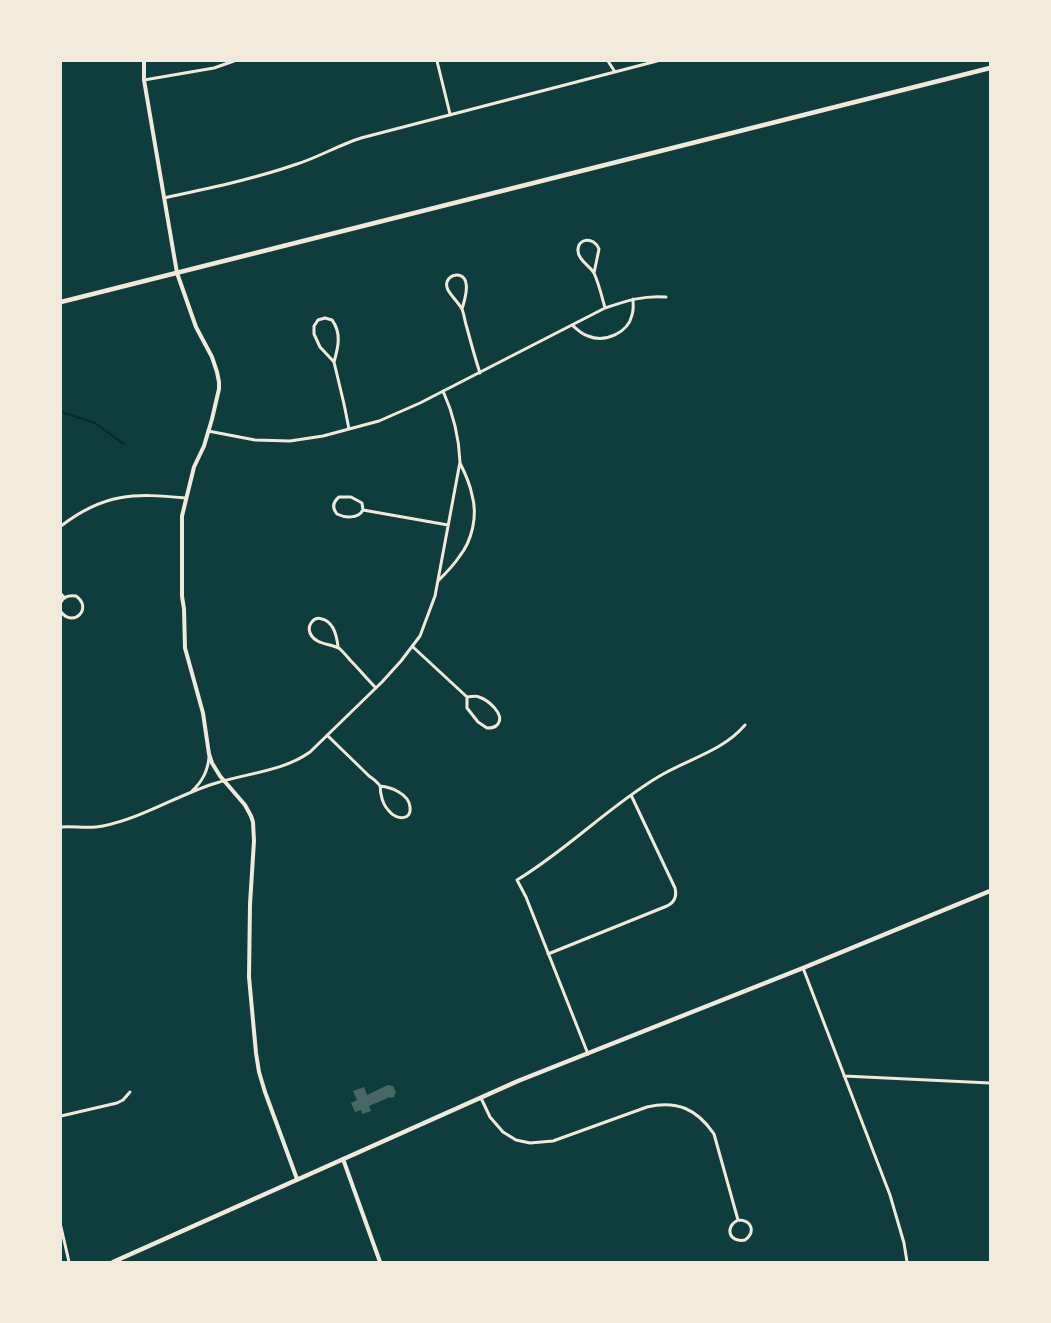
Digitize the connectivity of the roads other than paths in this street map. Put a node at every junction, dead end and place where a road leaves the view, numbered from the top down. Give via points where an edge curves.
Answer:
1 (144, 61) edge
2 (234, 61) edge
3 (437, 61) edge
4 (608, 61) edge
5 (657, 61) edge
6 (990, 68) edge
7 (615, 72) junction
8 (144, 80) junction
9 (450, 114) junction
10 (164, 198) junction
11 (594, 273) junction
12 (177, 274) junction
13 (666, 297) dead end
14 (633, 299) junction
15 (61, 302) edge
16 (605, 308) junction
17 (462, 310) junction
18 (572, 325) junction
19 (334, 362) junction
20 (480, 372) junction
21 (443, 391) junction
22 (348, 429) junction
23 (208, 431) junction
24 (460, 462) junction
25 (186, 498) junction
26 (363, 510) junction
27 (448, 525) junction
28 (61, 526) edge
29 (438, 581) junction
30 (61, 594) edge
31 (65, 598) junction
32 (61, 602) edge
33 (61, 612) edge
34 (338, 647) junction
35 (413, 647) junction
36 (376, 688) junction
37 (467, 697) junction
38 (745, 725) dead end
39 (327, 735) junction
40 (209, 754) junction
41 (224, 781) junction
42 (380, 786) junction
43 (190, 793) junction
44 (631, 795) junction
45 (61, 827) edge
46 (990, 892) edge
47 (548, 954) junction
48 (803, 968) junction
49 (588, 1054) junction
50 (844, 1076) junction
51 (990, 1083) edge
52 (130, 1092) dead end
53 (481, 1097) junction
54 (61, 1116) edge
55 (343, 1159) junction
56 (297, 1179) junction
57 (738, 1220) junction
58 (61, 1228) edge
59 (69, 1262) edge
60 (113, 1262) edge
61 (380, 1262) edge
62 (907, 1262) edge

1 - 8 street
2 - 8 street via 214,68
3 - 9 street
4 - 7 street
5 - 7 street
6 - 12 main road
7 - 9 street
8 - 10 street
9 - 10 street via 346,142 278,171
10 - 12 street
11 - 11 street via 578,251 586,240 596,243 599,249
11 - 16 street
12 - 15 main road
12 - 23 street via 217,372 219,389
13 - 14 street
14 - 16 street
14 - 18 street via 632,316 617,334 595,338 579,332
16 - 18 street
17 - 17 street via 447,288 448,279 453,275 460,275 466,281
17 - 20 street
18 - 20 street
19 - 19 street via 320,347 314,334 314,326 322,318 329,318 336,326 339,340
19 - 22 street
20 - 21 street
21 - 22 street via 379,421
21 - 24 street via 450,406
22 - 23 street via 290,441 255,440
23 - 25 street
24 - 27 street
24 - 29 street via 473,497 473,524 466,548
25 - 28 street via 146,496 106,500 81,511
25 - 40 street via 181,527 184,639 203,713
26 - 26 street via 362,504 351,497 339,497 334,504 337,514 345,517 358,515
26 - 27 street
27 - 29 street
29 - 35 street via 429,613
30 - 31 street
31 - 32 street
31 - 33 street via 76,596 82,601 83,609 73,618
34 - 34 street via 324,644 312,635 309,629 314,620 320,618 329,623 336,634
34 - 36 street
35 - 36 street
35 - 37 street
36 - 39 street
37 - 37 street via 467,708 478,722 487,728 497,725 500,716 493,707 479,697
38 - 44 street via 715,750 658,776
39 - 41 street via 296,761
39 - 42 street
40 - 41 street
40 - 43 street via 204,776
41 - 43 street
41 - 56 street via 245,805 253,822 249,977 256,1053 265,1092
42 - 42 street via 396,791 408,801 411,807 406,816 396,818 388,811
43 - 45 street via 103,826
44 - 47 street via 516,880
44 - 47 street via 675,888 676,898 668,906
46 - 48 main road
47 - 49 street
48 - 49 main road
48 - 50 street
49 - 53 main road
50 - 51 street
50 - 62 street via 890,1195
52 - 54 street via 117,1103
53 - 55 main road
53 - 57 street via 490,1117 503,1132 516,1140 530,1143 553,1141 657,1104 689,1109 708,1124 714,1134
55 - 56 main road
55 - 61 street
56 - 60 main road
57 - 57 street via 745,1220 750,1225 750,1235 745,1240 738,1240 730,1233 731,1226
58 - 59 street

